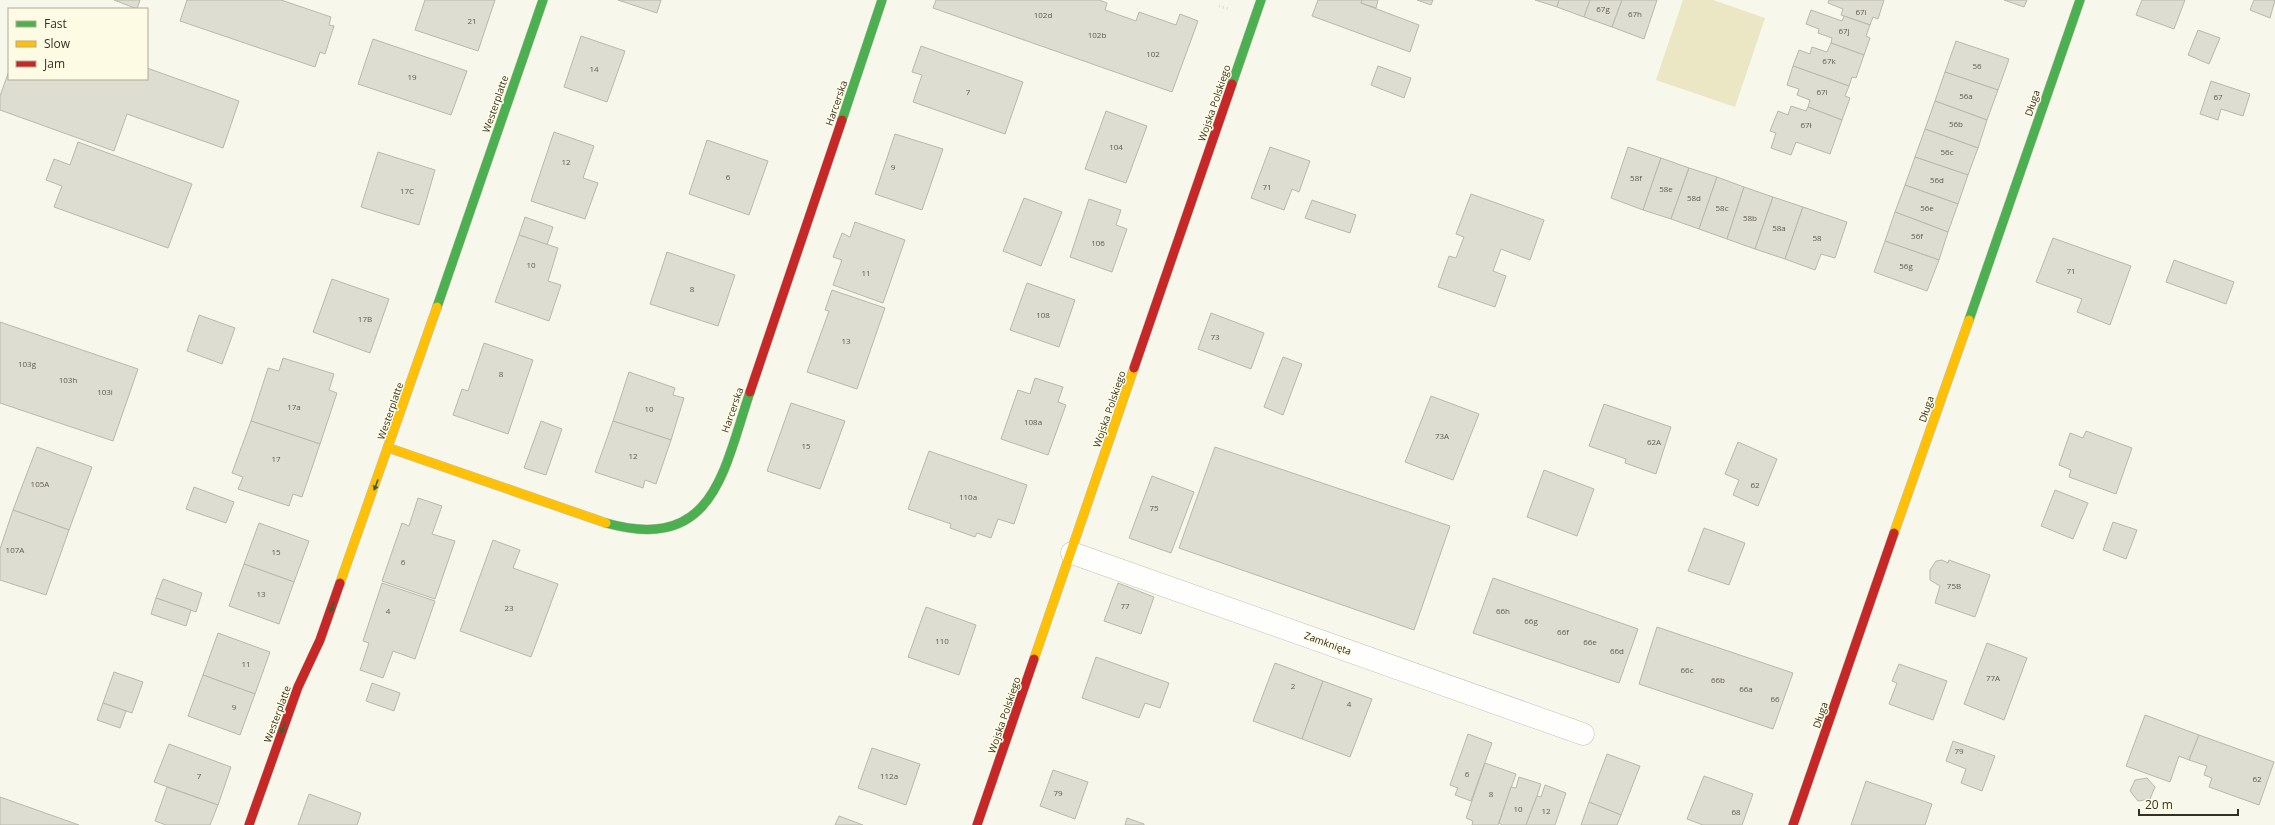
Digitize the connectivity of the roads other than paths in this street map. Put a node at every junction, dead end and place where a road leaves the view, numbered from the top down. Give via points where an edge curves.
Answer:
1 (543, 0) edge
2 (882, 0) edge
3 (1261, 0) edge
4 (2080, 0) edge
5 (389, 448) junction
6 (1072, 553) junction
7 (1583, 734) dead end
8 (249, 825) edge
9 (977, 825) edge
10 (1793, 825) edge

1 - 5 street, Westerplatte
2 - 5 street, Harcerska via 730,451 712,494 700,511 687,521 671,528 640,530 623,527
3 - 6 street, Wojska Polskiego
4 - 10 street, Długa
5 -> 8 street, Westerplatte via 320,640 298,687
6 - 7 street, Zamknięta
6 - 9 street, Wojska Polskiego

